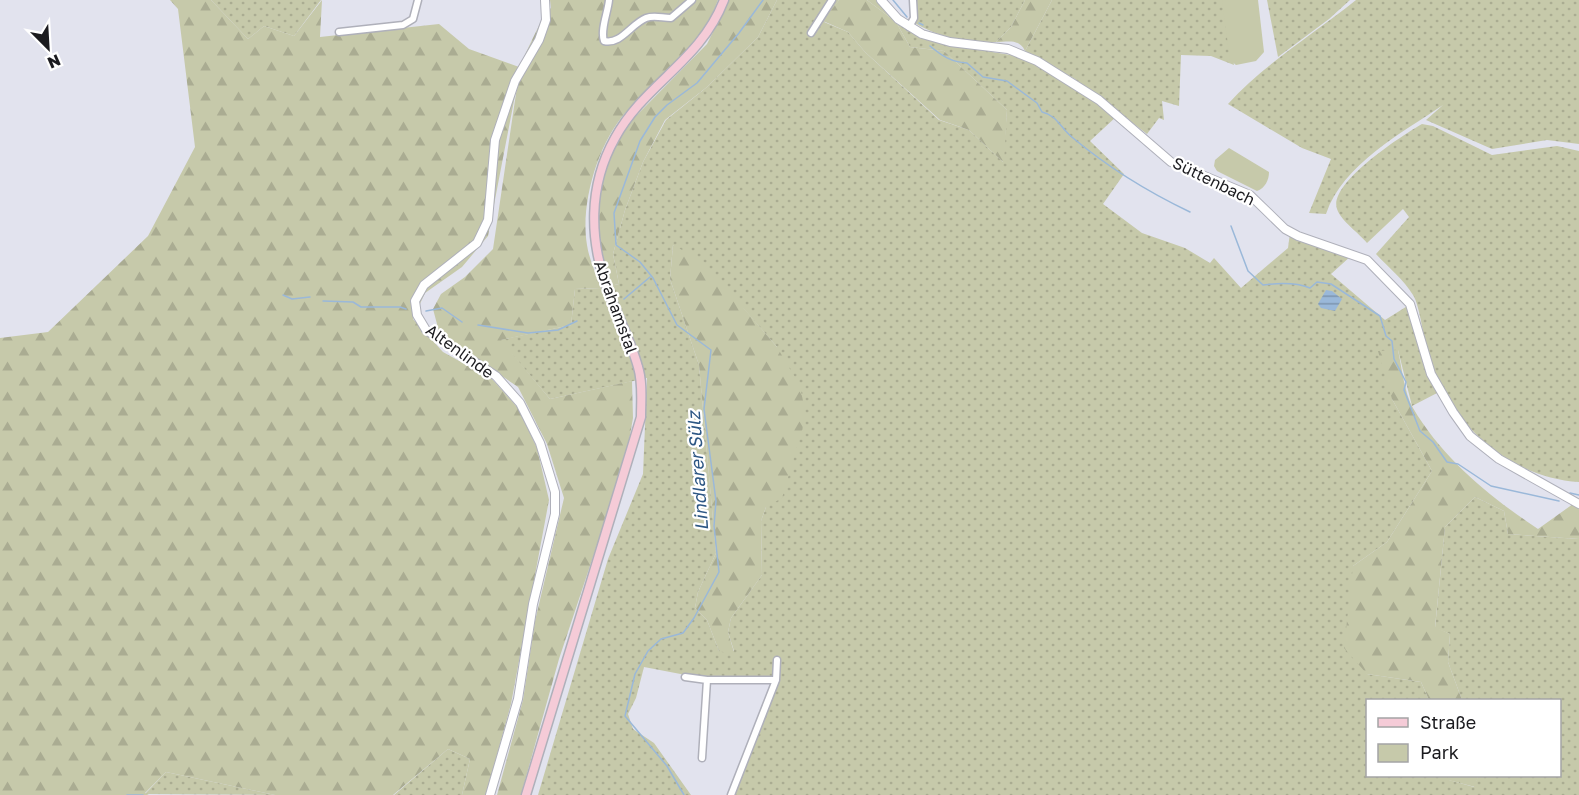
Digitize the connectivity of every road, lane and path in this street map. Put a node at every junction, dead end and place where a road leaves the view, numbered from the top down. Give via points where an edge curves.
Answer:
1 (418, 0) edge
2 (545, 0) edge
3 (609, 0) edge
4 (692, 0) edge
5 (724, 0) edge
6 (832, 0) edge
7 (881, 0) edge
8 (913, 0) edge
9 (909, 27) junction
10 (339, 32) dead end
11 (811, 33) dead end
12 (1579, 504) edge
13 (777, 660) dead end
14 (684, 676) dead end
15 (707, 680) junction
16 (776, 680) junction
17 (702, 758) dead end
18 (489, 795) edge
19 (526, 795) edge
20 (731, 795) edge

1 - 10 street via 413,19 403,25
2 - 18 street, Altenlinde via 543,30 514,81 495,140 488,220 477,243 424,285 415,301 417,315 426,330 496,376 520,404 540,443 555,492 555,514 533,604 518,699
3 - 4 street via 602,34 608,42 648,18 671,18
5 - 19 main road, Abrahamstal via 698,47 639,104 620,129 606,155 595,195 593,234 597,257 639,369 641,417
6 - 11 street
7 - 9 street, Süttenbach
8 - 9 street via 914,18
9 - 12 street, Süttenbach via 938,40 1008,49 1037,61 1099,100 1171,162 1250,195 1298,236 1367,260 1412,306 1429,369 1452,412 1475,441
13 - 16 street
14 - 15 street
15 - 16 street
15 - 17 street
16 - 20 street

